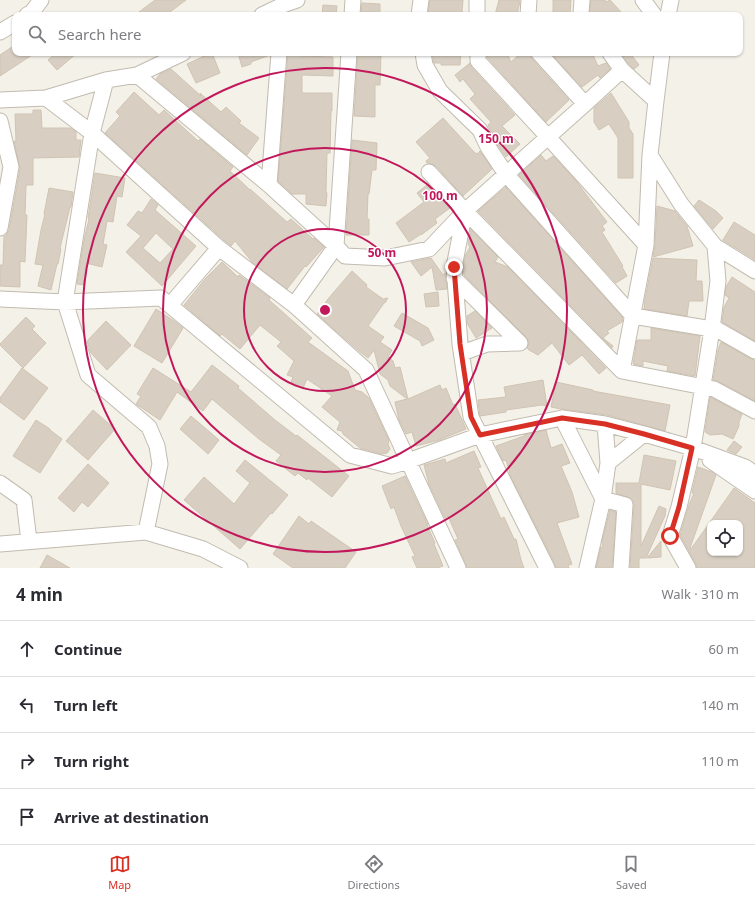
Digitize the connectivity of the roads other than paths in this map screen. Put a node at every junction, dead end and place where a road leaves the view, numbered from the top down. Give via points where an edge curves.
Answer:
1 (41, 0) edge
2 (297, 0) edge
3 (353, 0) edge
4 (421, 0) edge
5 (477, 0) edge
6 (529, 0) edge
7 (582, 0) edge
8 (643, 0) edge
9 (670, 0) edge
10 (282, 10) edge
11 (32, 12) edge
12 (352, 12) edge
13 (419, 12) edge
14 (477, 12) edge
15 (528, 12) edge
16 (581, 12) edge
17 (652, 12) edge
18 (668, 12) edge
19 (12, 25) edge
20 (0, 32) edge
21 (177, 56) edge
22 (279, 56) edge
23 (349, 56) edge
24 (424, 56) edge
25 (478, 56) edge
26 (542, 56) edge
27 (612, 56) edge
28 (662, 56) edge
29 (622, 70) junction
30 (137, 75) junction
31 (106, 80) junction
32 (46, 98) junction
33 (0, 100) edge
34 (656, 101) junction
35 (585, 104) junction
36 (0, 121) edge
37 (92, 133) junction
38 (548, 137) junction
39 (650, 155) junction
40 (6, 168) edge
41 (429, 172) dead end
42 (506, 174) junction
43 (269, 185) junction
44 (465, 211) junction
45 (0, 228) edge
46 (646, 245) junction
47 (336, 246) junction
48 (715, 246) junction
49 (219, 248) junction
50 (755, 271) edge
51 (454, 278) junction
52 (0, 299) edge
53 (65, 302) junction
54 (294, 305) junction
55 (170, 306) junction
56 (633, 316) junction
57 (712, 329) junction
58 (755, 351) edge
59 (462, 352) junction
60 (622, 371) junction
61 (702, 387) junction
62 (755, 411) edge
63 (562, 418) junction
64 (605, 424) junction
65 (644, 434) junction
66 (480, 435) junction
67 (692, 448) junction
68 (408, 461) junction
69 (608, 463) junction
70 (755, 474) edge
71 (0, 483) edge
72 (755, 491) edge
73 (603, 499) junction
74 (146, 532) junction
75 (29, 541) junction
76 (0, 544) edge
77 (240, 568) edge
78 (458, 568) edge
79 (547, 568) edge
80 (587, 568) edge
81 (621, 568) edge
82 (688, 568) edge

1 - 11 street
2 - 10 street
3 - 12 street
4 - 13 street
5 - 14 street
6 - 15 street
7 - 16 street
8 - 17 street
9 - 18 street
19 - 20 street
21 - 30 street
22 - 43 street
23 - 47 street
24 - 42 street via 425,64 440,91 480,130
25 - 38 street via 478,61
26 - 35 street
27 - 29 street
28 - 34 street
29 - 34 street
29 - 35 street
30 - 31 street
30 - 43 street
31 - 32 street
31 - 37 street
32 - 33 street
32 - 37 street
34 - 39 street
35 - 38 street
36 - 40 street
37 - 49 street
37 - 53 street
38 - 42 street
38 - 46 street
39 - 46 street
39 - 48 street via 681,204
40 - 45 street
41 - 44 street
42 - 44 street
42 - 56 street
43 - 47 street
44 - 47 street via 428,249 385,258 345,256
44 - 51 street
44 - 60 street
46 - 56 street
47 - 54 street
48 - 50 street
48 - 57 street via 718,281
49 - 54 street
49 - 55 street
51 - 59 street
51 - 59 street via 520,343 487,344
52 - 53 street
53 - 55 street via 161,298
53 - 74 street via 88,374 149,428 157,446 160,464
54 - 68 street via 366,370
55 - 68 street via 350,455 392,466
56 - 57 street
56 - 60 street
57 - 58 street
57 - 61 street
59 - 66 street via 471,417
60 - 61 street
61 - 62 street via 714,389
61 - 67 street
63 - 64 street
63 - 66 street
63 - 73 street
64 - 65 street
64 - 69 street
65 - 67 street
65 - 69 street
66 - 68 street
66 - 79 street
67 - 70 street via 745,467
67 - 72 street
67 - 82 street via 670,536
68 - 78 street
69 - 73 street
71 - 75 street via 24,500
73 - 80 street
73 - 81 street via 625,505
74 - 75 street
74 - 77 street via 203,549
75 - 76 street

